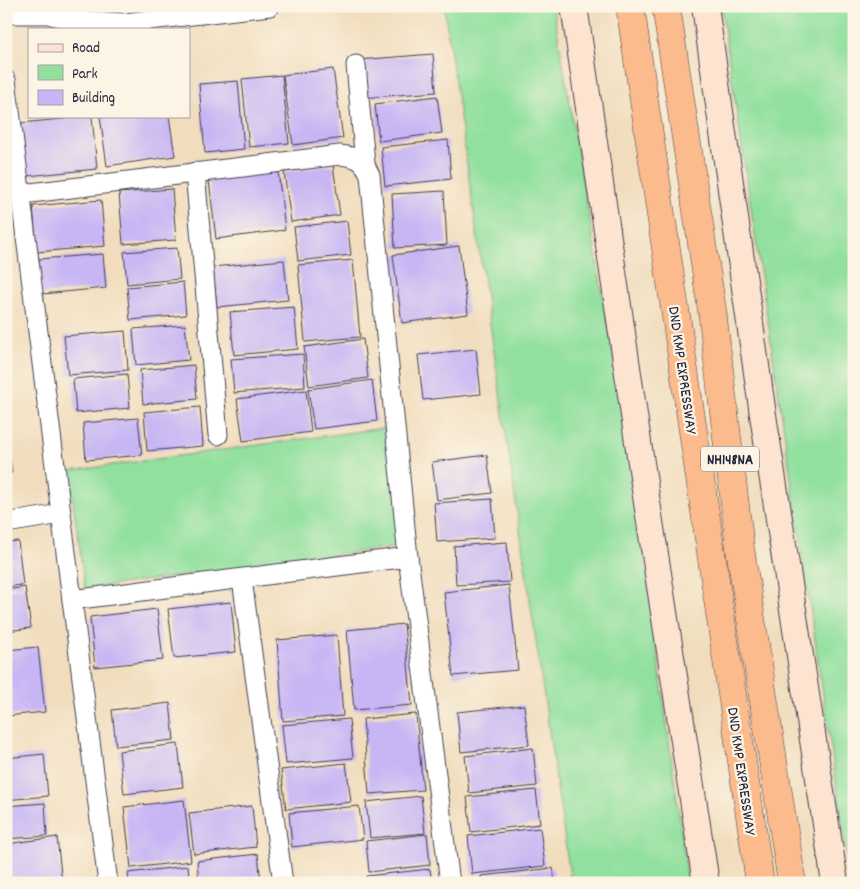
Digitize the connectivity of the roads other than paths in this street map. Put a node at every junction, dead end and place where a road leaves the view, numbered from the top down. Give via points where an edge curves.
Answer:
1 (270, 6) edge
2 (574, 6) edge
3 (630, 6) edge
4 (666, 6) edge
5 (705, 6) edge
6 (6, 14) edge
7 (356, 65) dead end
8 (6, 80) edge
9 (8, 111) edge
10 (365, 163) junction
11 (195, 172) junction
12 (14, 196) edge
13 (218, 435) dead end
14 (61, 514) junction
15 (6, 523) edge
16 (408, 557) junction
17 (242, 579) junction
18 (72, 600) junction
19 (108, 883) edge
20 (283, 883) edge
21 (450, 883) edge
22 (706, 883) edge
23 (760, 883) edge
24 (792, 883) edge
25 (835, 883) edge

1 - 6 street via 124,23 71,20 48,14
2 - 22 street
3 - 23 highway, DND KMP EXPRESSWAY / NH148NA
4 - 24 highway, DND KMP EXPRESSWAY / NH148NA via 712,310 740,548
5 - 25 street via 762,415
7 - 10 street
8 - 9 street
9 - 12 street
10 - 11 street via 340,155
10 - 16 street via 370,175
11 - 12 street
11 - 13 street
12 - 14 street
14 - 15 street
14 - 18 street
16 - 17 street
16 - 21 street
17 - 18 street
17 - 20 street
18 - 19 street

